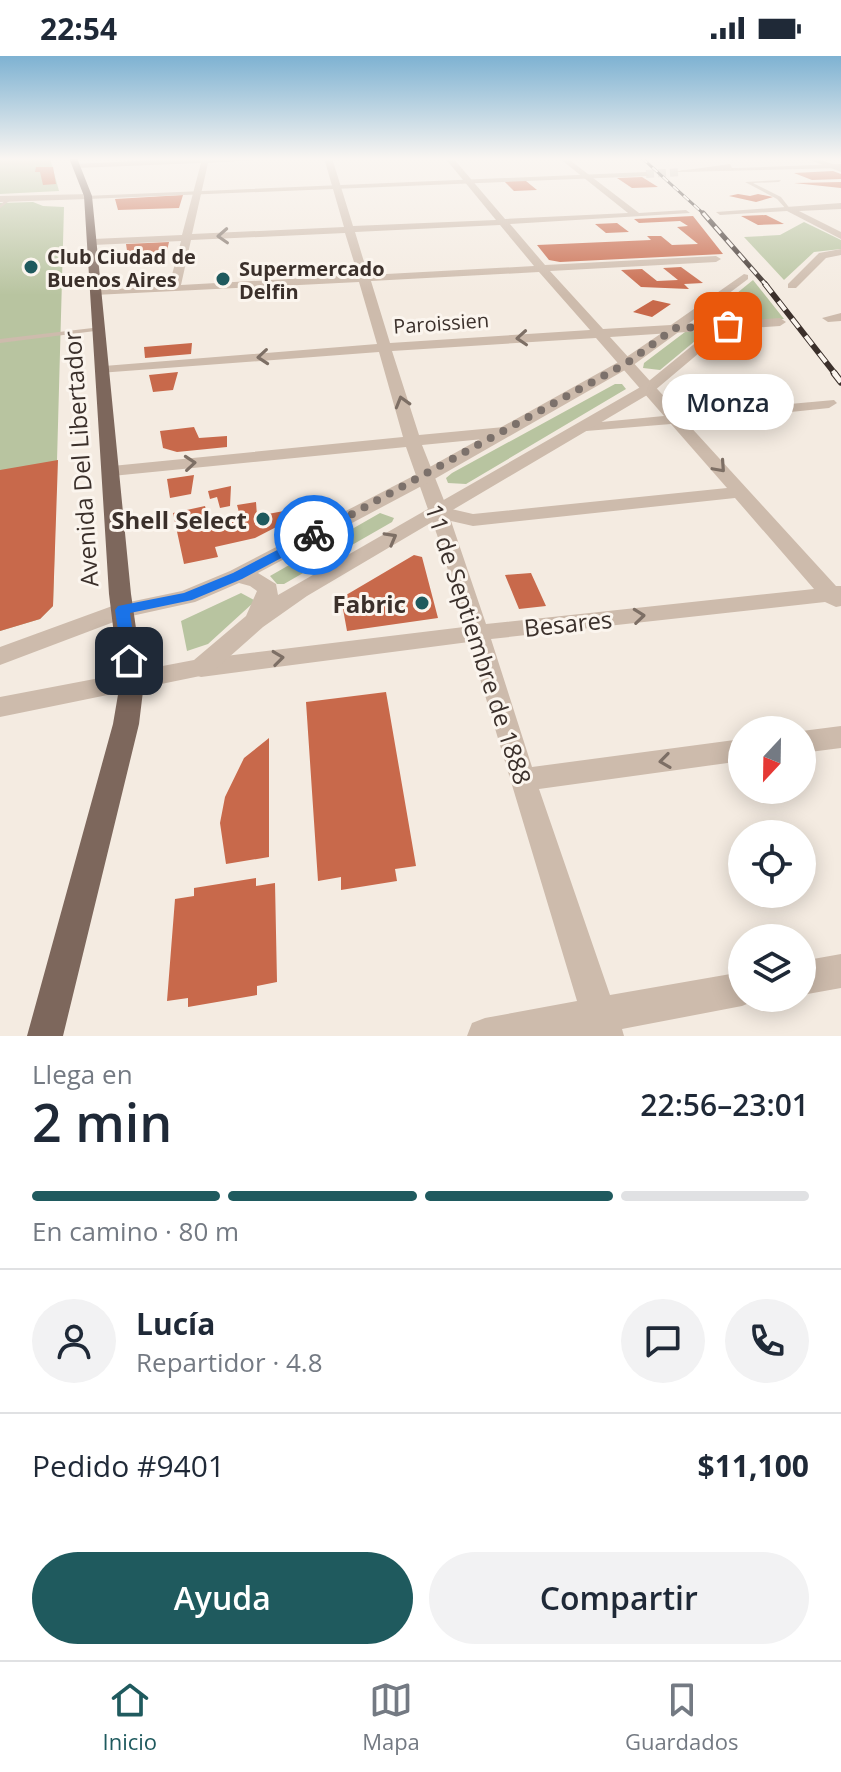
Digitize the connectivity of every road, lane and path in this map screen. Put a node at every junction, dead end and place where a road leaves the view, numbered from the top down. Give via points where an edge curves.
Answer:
1 (89, 204) edge
2 (194, 204) edge
3 (341, 204) edge
4 (488, 204) edge
5 (622, 204) edge
6 (784, 204) edge
7 (841, 206) edge
8 (789, 209) junction
9 (720, 212) dead end
10 (686, 213) dead end
11 (636, 215) junction
12 (504, 222) junction
13 (349, 229) junction
14 (839, 233) edge
15 (186, 238) junction
16 (93, 242) junction
17 (836, 253) edge
18 (716, 259) dead end
19 (544, 271) junction
20 (744, 277) dead end
21 (363, 278) junction
22 (792, 286) dead end
23 (174, 289) junction
24 (98, 293) junction
25 (780, 322) dead end
26 (705, 327) junction
27 (675, 328) junction
28 (101, 329) junction
29 (600, 333) junction
30 (0, 341) edge
31 (386, 347) junction
32 (627, 363) junction
33 (104, 370) junction
34 (649, 388) junction
35 (829, 403) dead end
36 (678, 418) junction
37 (580, 429) junction
38 (504, 432) junction
39 (413, 442) junction
40 (112, 471) junction
41 (425, 477) junction
42 (743, 492) junction
43 (438, 512) junction
44 (237, 576) junction
45 (838, 598) edge
46 (123, 610) junction
47 (255, 621) junction
48 (477, 633) junction
49 (0, 656) edge
50 (201, 668) junction
51 (132, 683) junction
52 (0, 707) edge
53 (841, 737) edge
54 (816, 740) edge
55 (728, 752) edge
56 (522, 780) junction
57 (841, 971) edge
58 (816, 975) edge
59 (728, 993) edge
60 (603, 1026) edge
61 (45, 1036) edge
62 (485, 1036) edge

1 - 16 main road, Avenida Del Libertador
2 - 15 street
3 - 13 street, 11 de Septiembre de 1888
4 - 12 street
5 - 11 street
6 - 8 lane
7 - 8 street
8 - 9 street
8 - 14 street
10 - 11 street
11 - 12 street
12 - 13 street
12 - 19 street
13 -> 15 street
13 - 21 street, 11 de Septiembre de 1888
15 - 16 street
15 - 23 street
16 - 24 main road, Avenida Del Libertador
17 - 22 street via 823,255
18 - 19 street
19 - 21 street
19 - 29 street
20 - 27 street
21 - 23 street
21 - 31 street, 11 de Septiembre de 1888
23 - 24 street
24 - 28 main road, Avenida Del Libertador
25 - 26 street, Paroissien
26 - 27 street, Paroissien
26 - 34 street via 711,337
27 - 29 street, Paroissien
27 - 32 street
28 - 30 lane
28 - 33 main road, Avenida Del Libertador
29 -> 31 street, Paroissien
29 - 32 street
31 -> 33 street, Paroissien
39 -> 31 street, 11 de Septiembre de 1888
32 - 34 street
32 - 38 street
33 - 40 main road, Avenida Del Libertador
34 - 36 street
34 - 37 street
35 - 36 street
36 - 37 street
36 -> 42 street
37 - 43 street
38 - 39 street
38 - 41 street
40 -> 39 street
39 - 41 street, 11 de Septiembre de 1888
40 - 46 main road, Avenida Del Libertador
41 - 43 street, 11 de Septiembre de 1888
41 - 44 street
42 - 43 street via 473,520
42 - 45 street
47 -> 43 street
43 - 48 street, 11 de Septiembre de 1888
44 - 46 street via 187,597
44 - 47 street via 257,580 268,589
48 -> 45 street, Besares
46 - 49 street
46 - 51 main road, Avenida Del Libertador
47 - 50 street
50 -> 48 street, Besares
48 - 56 street, 11 de Septiembre de 1888
50 - 51 street, Besares
51 - 52 street, Besares
51 - 61 main road, Avenida Del Libertador
53 - 54 street
55 -> 56 street
56 - 60 street, 11 de Septiembre de 1888
57 - 58 street
59 - 60 street
60 - 62 street

